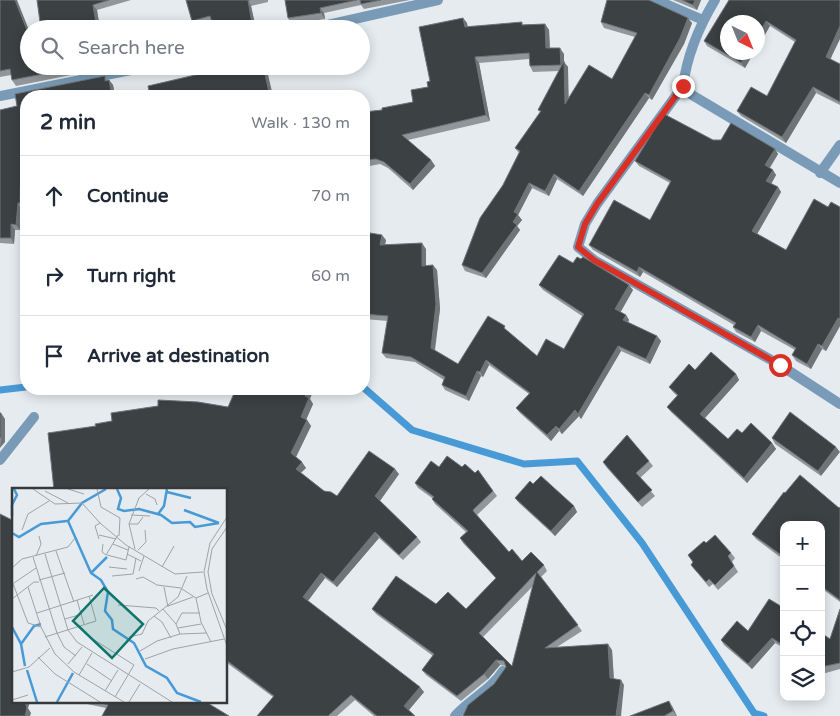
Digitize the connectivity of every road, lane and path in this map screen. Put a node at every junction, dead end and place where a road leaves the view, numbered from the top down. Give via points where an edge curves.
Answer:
1 (438, 0) edge
2 (656, 0) edge
3 (715, 0) edge
4 (350, 20) edge
5 (703, 20) junction
6 (106, 75) edge
7 (683, 86) junction
8 (30, 90) edge
9 (20, 92) edge
10 (0, 96) edge
11 (840, 145) edge
12 (820, 173) junction
13 (840, 184) edge
14 (840, 404) edge
15 (34, 418) dead end
16 (0, 460) edge
17 (503, 671) edge
18 (455, 716) edge

1 - 4 street
2 - 5 street
3 - 5 street
5 - 7 street
6 - 8 street
7 - 12 street via 692,95
7 - 14 street via 597,204 585,224 578,247 594,260 780,365
9 - 10 street
11 - 12 street
12 - 13 street
15 - 16 street
17 - 18 street via 496,681

